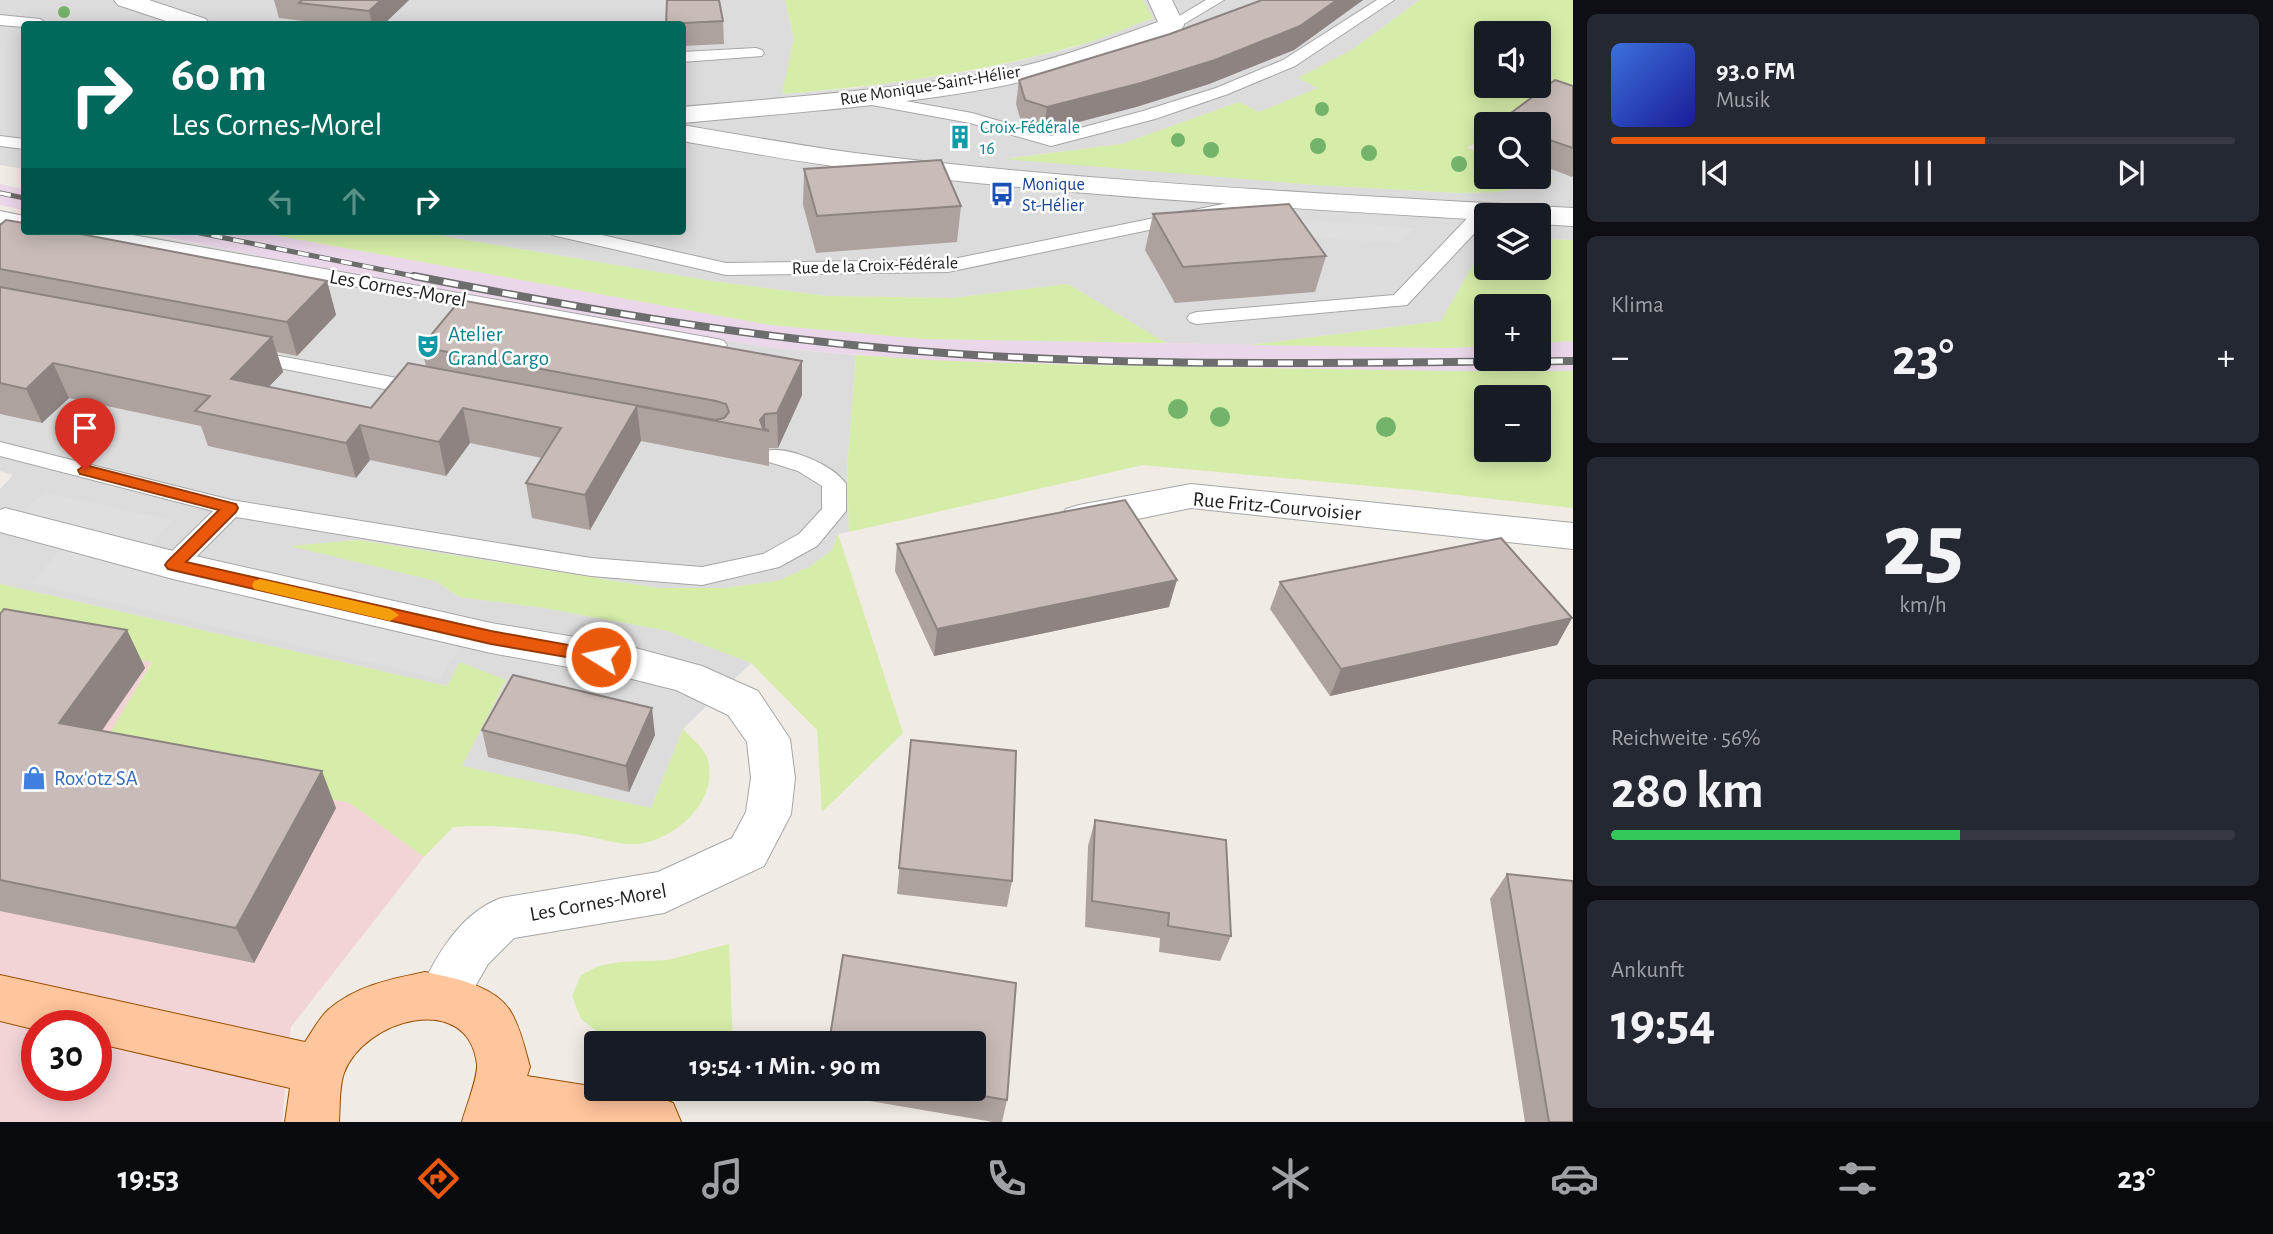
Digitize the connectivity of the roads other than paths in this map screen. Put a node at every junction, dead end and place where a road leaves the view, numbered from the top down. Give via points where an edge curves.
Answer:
1 (126, 0) edge
2 (1160, 0) edge
3 (1217, 0) edge
4 (1387, 0) edge
5 (0, 20) edge
6 (188, 21) edge
7 (21, 22) edge
8 (1172, 25) junction
9 (756, 53) dead end
10 (686, 57) edge
11 (861, 98) junction
12 (686, 115) edge
13 (686, 135) edge
14 (0, 141) edge
15 (21, 144) edge
16 (1272, 199) junction
17 (1474, 211) edge
18 (1551, 216) edge
19 (0, 217) edge
20 (1573, 217) edge
21 (21, 220) edge
22 (1474, 222) edge
23 (100, 235) edge
24 (577, 235) edge
25 (1197, 318) dead end
26 (718, 345) edge
27 (220, 351) edge
28 (440, 393) edge
29 (0, 449) edge
30 (774, 456) dead end
31 (231, 508) junction
32 (5, 521) dead end
33 (1045, 524) edge
34 (1573, 536) edge
35 (173, 565) junction
36 (443, 996) junction
37 (0, 999) edge
38 (316, 1069) junction
39 (495, 1110) edge
40 (312, 1122) edge
41 (654, 1122) edge

1 - 6 street
2 - 8 street
3 - 8 lane
4 - 11 lane via 1289,63 1149,115 1051,141 972,118
5 - 7 lane
8 - 11 street, Rue Monique-Saint-Hélier via 1088,56 999,78
9 - 10 lane
11 - 12 street, Rue Monique-Saint-Hélier
13 - 16 street, Rue de la Croix-Fédérale via 879,164
14 - 15 lane
16 - 17 street, Rue de la Croix-Fédérale
16 - 24 lane, Rue de la Croix-Fédérale via 948,266 726,269
18 - 20 street, Rue de la Croix-Fédérale
19 - 21 lane
22 - 25 lane via 1400,300
23 - 26 lane, Les Cornes-Morel
27 - 28 lane
29 - 31 lane
30 - 31 lane via 806,464 825,475 834,484 834,511 808,541 770,561 702,576 591,567
31 - 35 lane
32 - 35 street, Les Cornes-Morel
33 - 34 street, Rue Fritz-Courvoisier via 1191,496
35 - 36 street, Les Cornes-Morel via 491,638 687,677 743,703 768,739 773,778 768,814 748,852 664,892 501,919 471,948
36 - 38 main road via 413,995 383,1002 356,1018 333,1041
36 - 39 main road via 467,1005 488,1021 500,1043 505,1070
37 - 38 main road
38 - 40 main road via 310,1097
39 - 41 main road

